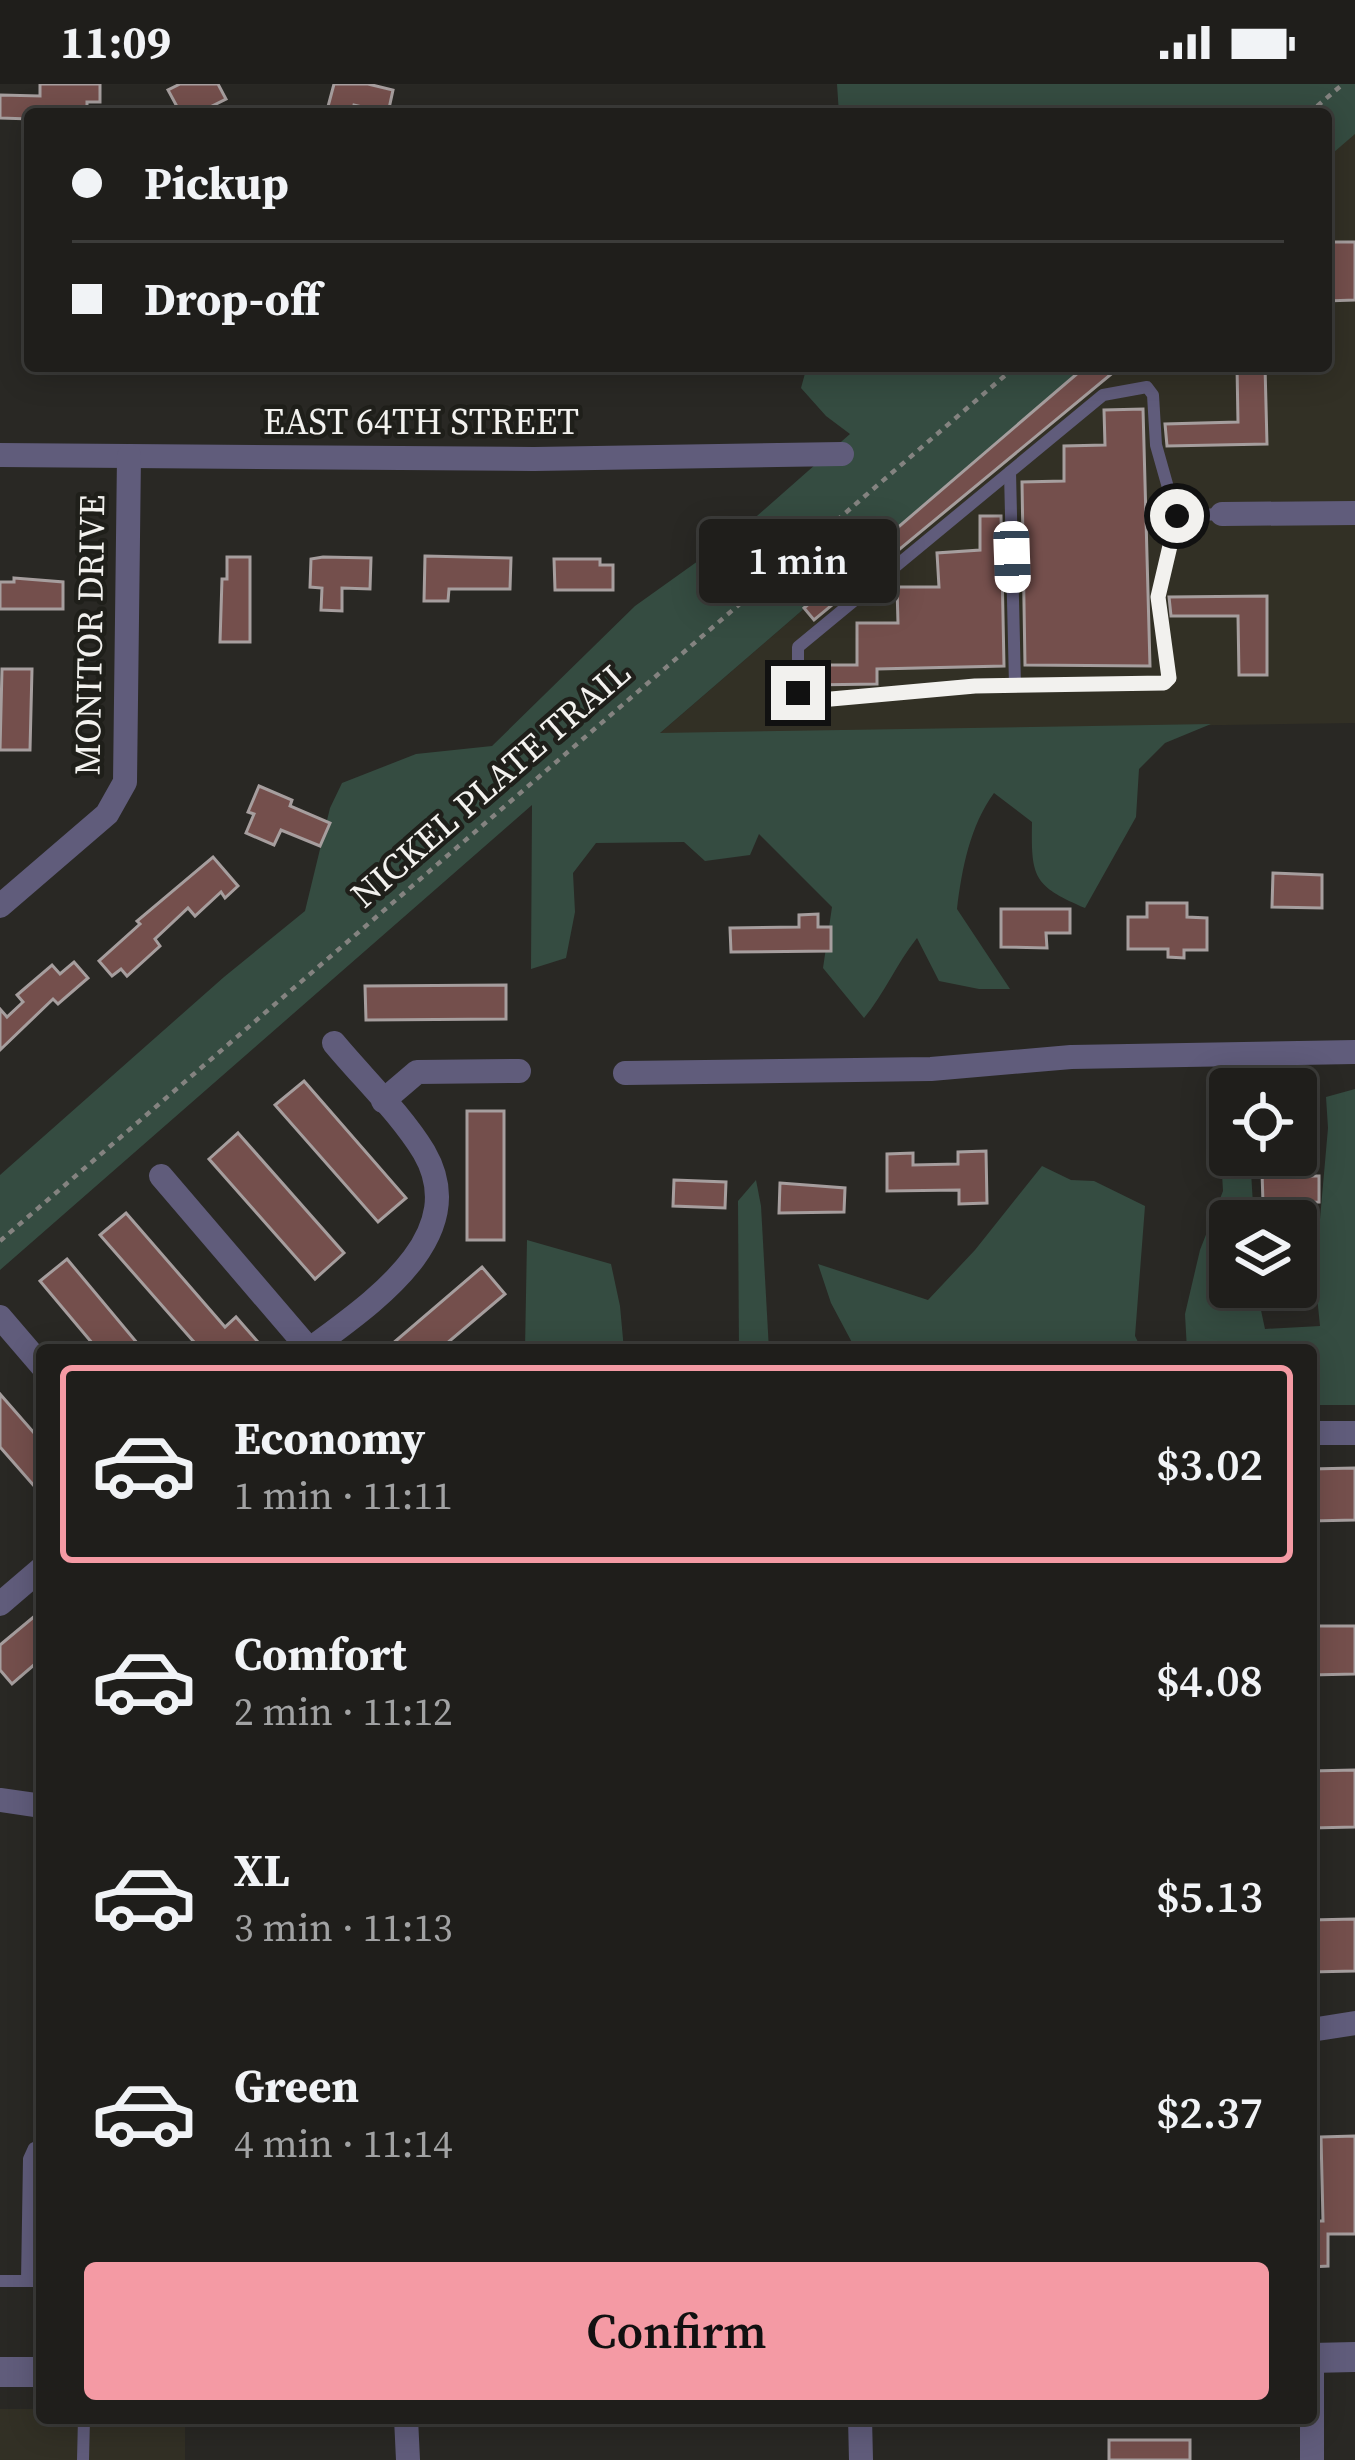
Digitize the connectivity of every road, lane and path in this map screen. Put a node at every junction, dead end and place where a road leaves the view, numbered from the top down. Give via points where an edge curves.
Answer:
1 (1343, 84) edge
2 (1315, 108) edge
3 (1009, 372) edge
4 (842, 454) dead end
5 (0, 455) edge
6 (129, 456) junction
7 (1010, 472) junction
8 (1355, 513) edge
9 (1222, 514) joint
10 (1177, 516) junction
11 (1015, 685) junction
12 (0, 906) edge
13 (334, 1043) dead end
14 (1355, 1052) edge
15 (519, 1071) dead end
16 (625, 1073) dead end
17 (383, 1101) junction
18 (161, 1176) dead end
19 (0, 1241) edge
20 (0, 1317) edge
21 (304, 1344) edge
22 (316, 1344) edge
23 (36, 1359) edge
24 (1317, 1433) edge
25 (1355, 1433) edge
26 (36, 1573) edge
27 (0, 1604) edge
28 (0, 1800) edge
29 (36, 1805) edge
30 (1355, 2023) edge
31 (1317, 2029) edge
32 (36, 2148) edge
33 (0, 2281) edge
34 (34, 2281) edge
35 (1355, 2357) edge
36 (1317, 2358) edge
37 (0, 2372) edge
38 (36, 2372) edge
39 (84, 2424) edge
40 (406, 2424) edge
41 (860, 2424) edge
42 (1312, 2424) edge
43 (83, 2460) edge
44 (408, 2460) edge
45 (861, 2460) edge
46 (1312, 2460) edge

1 - 2 path
3 - 19 path, NICKEL PLATE TRAIL
4 - 6 street, EAST 64TH STREET
5 - 6 street, EAST 64TH STREET
6 - 12 street, MONITOR DRIVE via 123,788 107,814
7 - 10 lane via 1103,395 1147,387
7 - 11 lane
7 - 11 lane via 799,647 798,693 809,701
8 - 9 street
9 - 10 lane
10 - 11 lane via 1158,597 1169,678
13 - 17 street
14 - 16 street
15 - 17 street via 417,1072
17 - 22 street via 430,1166 431,1232 410,1264
18 - 21 street
20 - 23 street
24 - 25 street
26 - 27 street
28 - 29 street
30 - 31 street
32 - 34 lane via 28,2159
33 - 34 lane
35 - 36 street
37 - 38 street
39 - 43 lane
40 - 44 street
41 - 45 street
42 - 46 street

